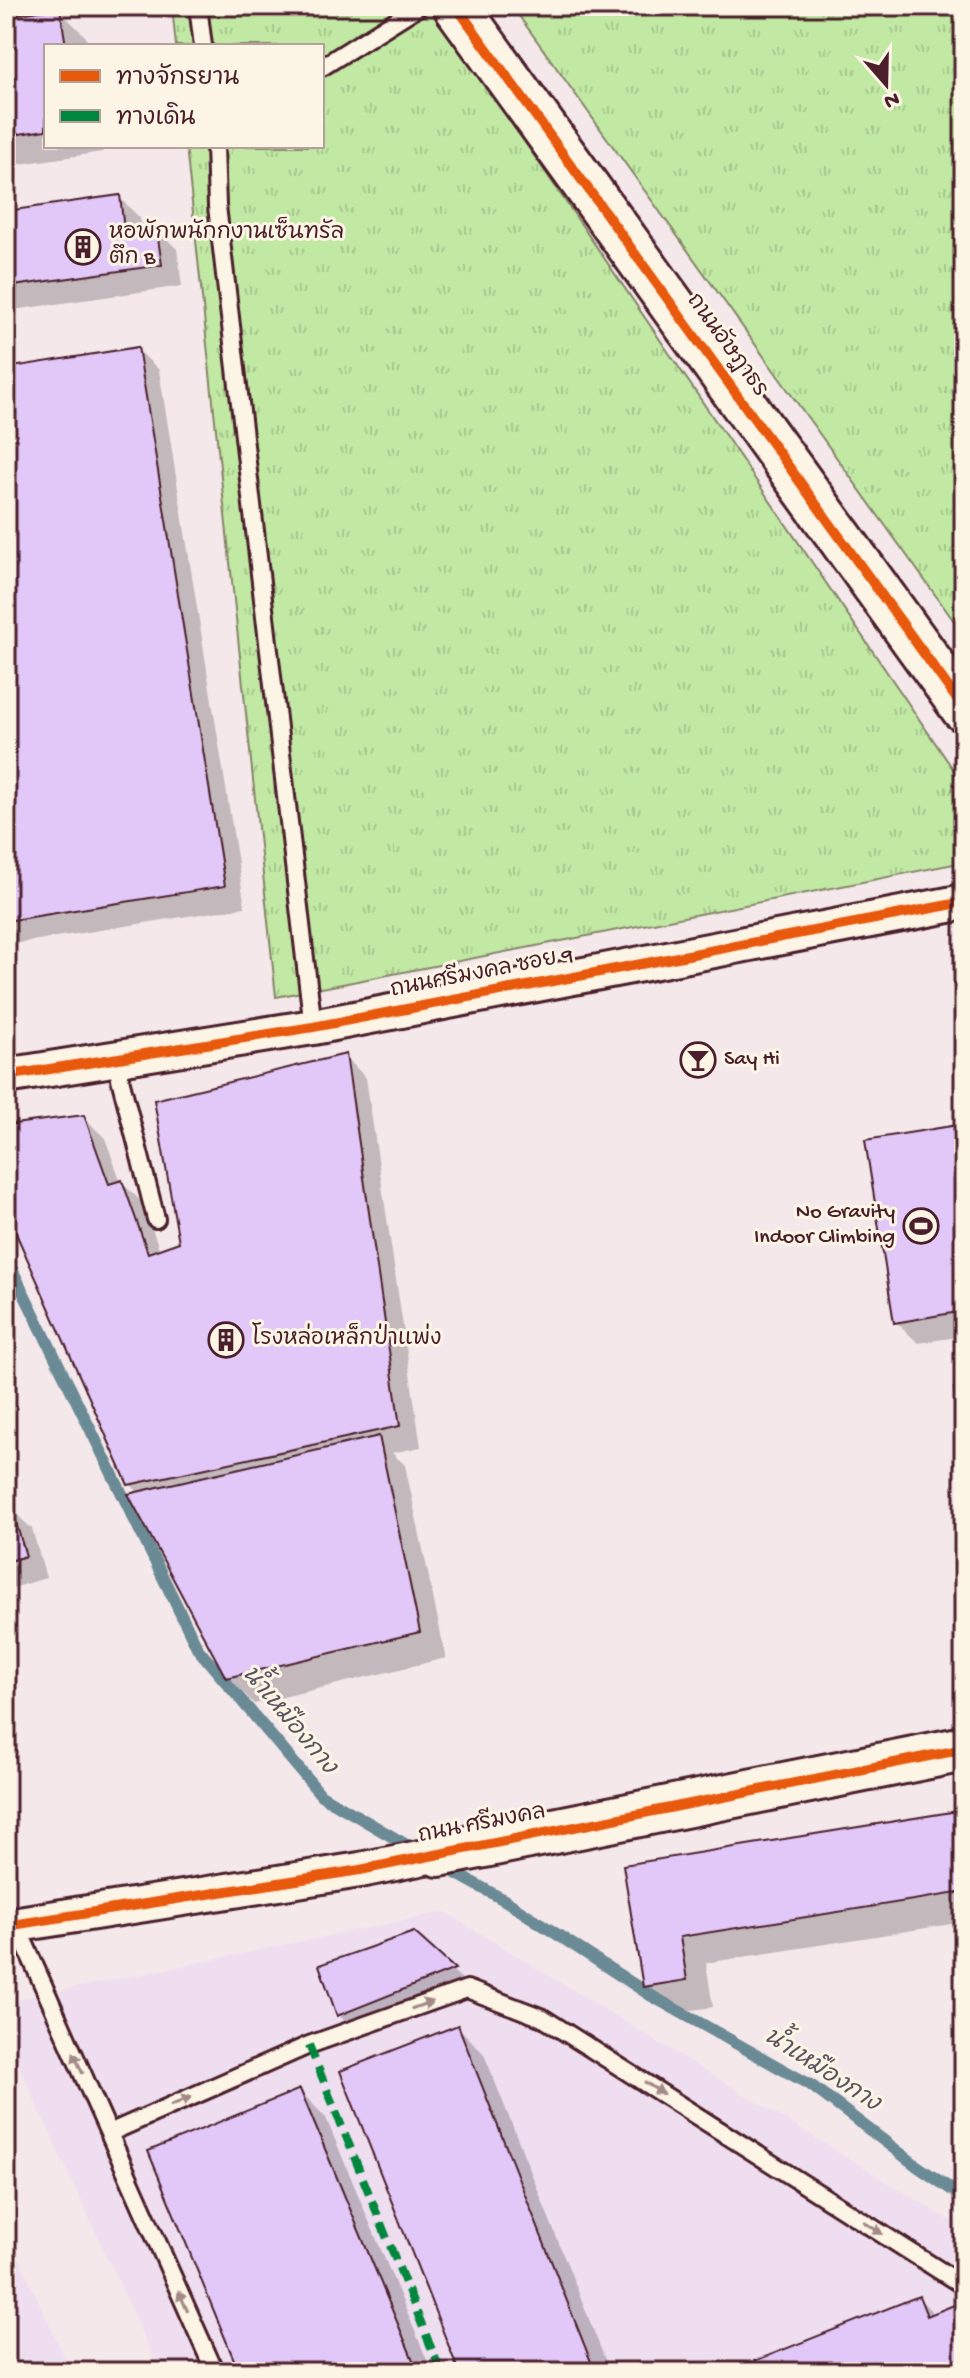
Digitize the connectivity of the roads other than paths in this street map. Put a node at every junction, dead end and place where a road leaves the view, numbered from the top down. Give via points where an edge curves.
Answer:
1 (198, 6) edge
2 (419, 6) edge
3 (456, 6) edge
4 (203, 44) edge
5 (324, 66) edge
6 (215, 148) edge
7 (964, 709) edge
8 (964, 902) edge
9 (313, 1027) junction
10 (115, 1059) junction
11 (6, 1076) edge
12 (156, 1219) dead end
13 (964, 1749) edge
14 (439, 1854) joint
15 (11, 1925) edge
16 (109, 2133) junction
17 (964, 2286) edge
18 (215, 2372) edge

1 - 4 lane
2 - 5 lane
3 - 7 street, ถนนอัษฎาธร
6 - 9 lane via 217,206
8 - 9 street, ถนนศรีมงคล ซอย 9
9 - 10 street, ถนนศรีมงคล ซอย 9
10 - 11 street, ถนนศรีมงคล ซอย 9
10 - 12 lane
13 - 14 street, ถนน ศรีมงคล
14 - 15 street, ถนน ศรีมงคล
16 -> 15 lane
16 -> 17 lane via 309,2045 467,1989 543,2018
18 -> 16 lane

